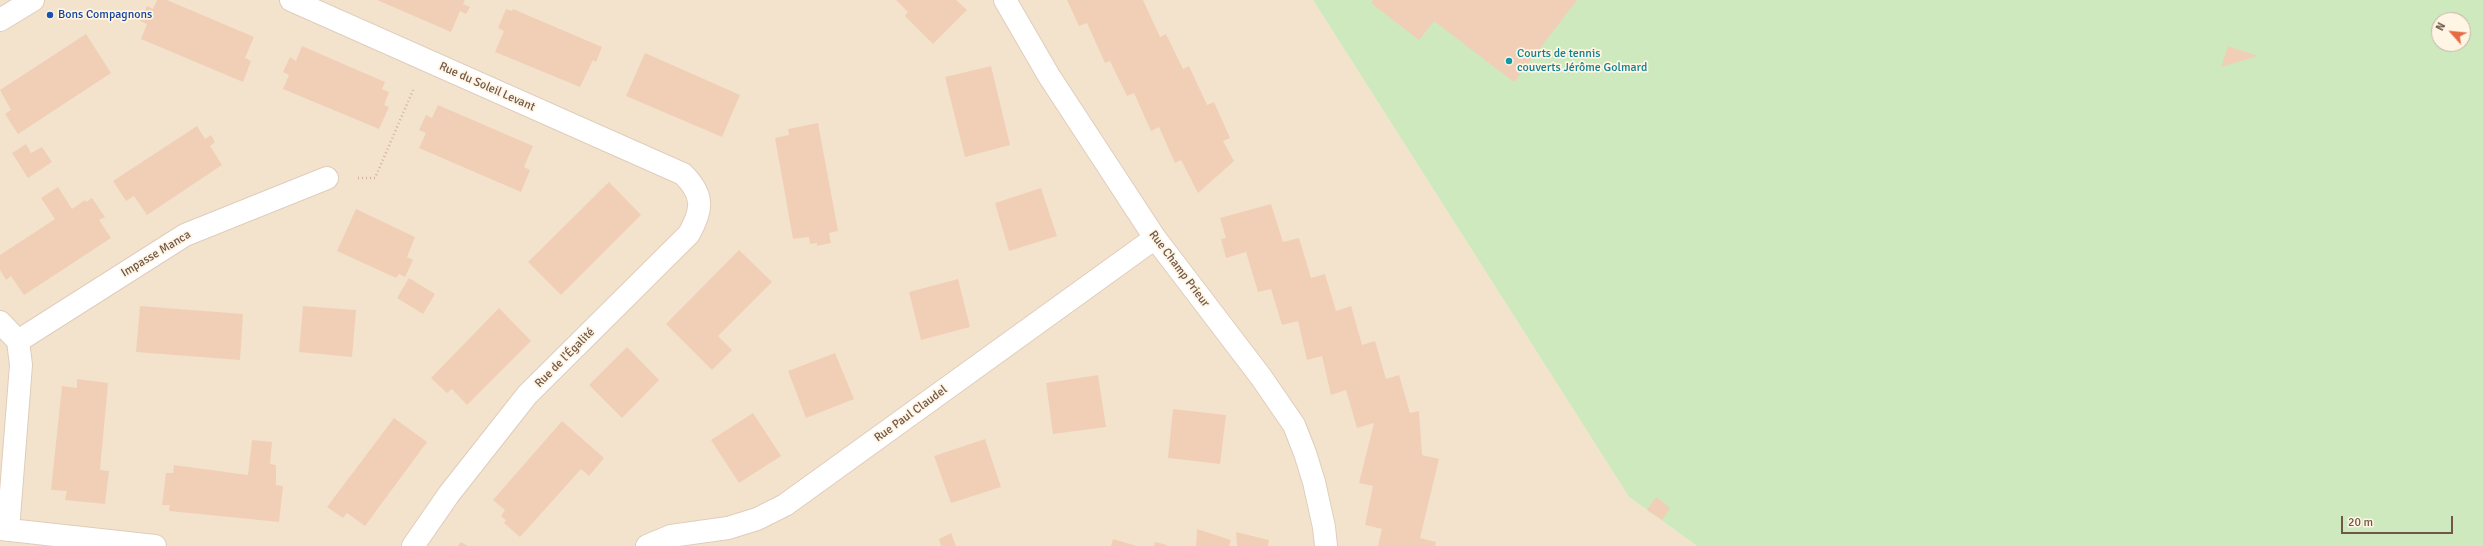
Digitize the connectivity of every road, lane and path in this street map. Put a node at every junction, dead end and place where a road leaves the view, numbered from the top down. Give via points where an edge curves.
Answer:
1 (33, 0) edge
2 (292, 0) edge
3 (1005, 0) edge
4 (0, 20) edge
5 (426, 60) junction
6 (683, 174) joint
7 (328, 178) joint
8 (1155, 238) junction
9 (0, 322) edge
10 (18, 342) junction
11 (4, 530) edge
12 (155, 546) edge
13 (413, 546) edge
14 (647, 546) edge
15 (1326, 546) edge

1 - 4 street
2 - 5 street, Rue du Soleil Levant
3 - 8 street, Rue Champ Prieur via 1049,76
5 - 6 street, Rue du Soleil Levant
5 - 7 path via 375,178
6 - 13 street, Rue de l'Égalité via 694,185 700,200 698,216 689,234 527,396 457,482
7 - 10 street, Impasse Manca via 186,235
8 - 14 street, Rue Paul Claudel via 785,505 758,519 728,528 671,536
8 - 15 street, Rue Champ Prieur via 1261,377 1294,425 1306,452 1314,482
9 - 10 street
10 - 11 street via 21,365
11 - 12 street

